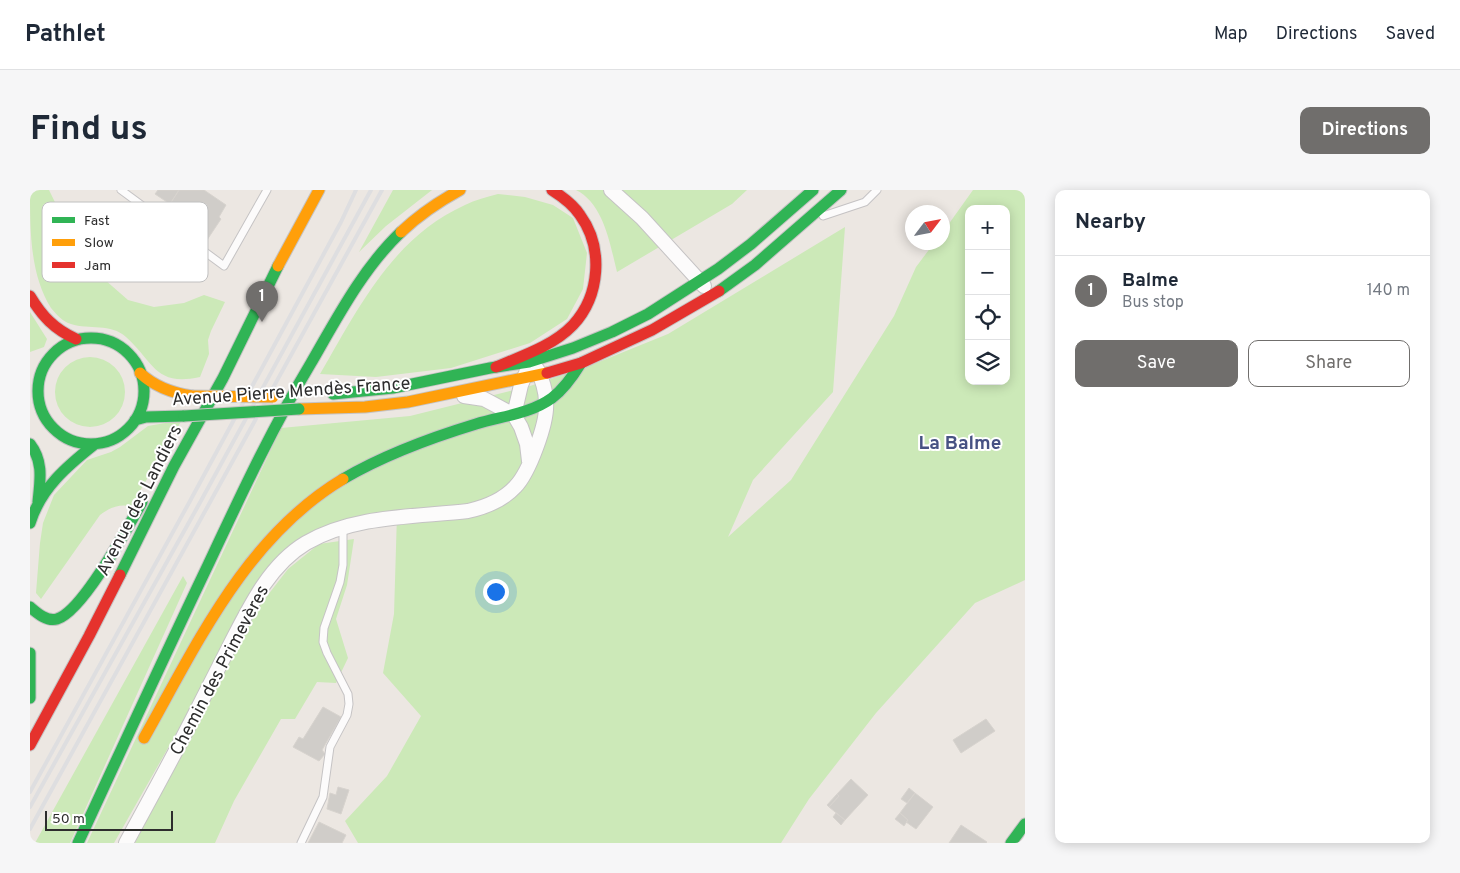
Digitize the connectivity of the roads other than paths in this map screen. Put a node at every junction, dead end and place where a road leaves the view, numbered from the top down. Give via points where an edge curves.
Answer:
1 (121, 190) edge
2 (267, 190) edge
3 (319, 190) edge
4 (460, 190) edge
5 (552, 190) edge
6 (611, 190) edge
7 (813, 190) edge
8 (841, 190) edge
9 (877, 190) edge
10 (137, 202) edge
11 (293, 214) dead end
12 (806, 222) junction
13 (208, 254) edge
14 (700, 281) junction
15 (713, 295) junction
16 (30, 296) edge
17 (246, 304) dead end
18 (76, 340) junction
19 (50, 356) junction
20 (532, 362) junction
21 (581, 363) junction
22 (30, 364) edge
23 (496, 367) junction
24 (140, 373) junction
25 (540, 375) junction
26 (523, 378) junction
27 (209, 379) dead end
28 (453, 394) junction
29 (326, 395) dead end
30 (307, 397) dead end
31 (34, 399) edge
32 (546, 402) junction
33 (514, 415) junction
34 (135, 420) junction
35 (39, 428) dead end
36 (53, 429) junction
37 (30, 444) edge
38 (95, 444) junction
39 (529, 462) junction
40 (38, 502) junction
41 (30, 523) edge
42 (343, 528) junction
43 (30, 607) edge
44 (30, 653) edge
45 (30, 698) edge
46 (30, 745) edge
47 (136, 751) dead end
48 (126, 768) dead end
49 (1025, 824) edge
50 (78, 843) edge
51 (126, 843) edge
52 (302, 843) edge
53 (1011, 843) edge

1 - 10 lane
2 - 13 lane via 224,266
3 - 46 main road, Avenue des Landiers
4 - 50 main road via 426,210 393,240 354,292 298,383 256,462
5 - 23 main road via 569,202 591,232 596,253 593,291 581,315 562,334 532,352
6 - 14 street via 642,218
7 - 14 main road, Avenue Pierre Mendès France
8 - 12 main road, Avenue Pierre Mendès France
9 - 12 lane via 865,202
11 - 17 main road
12 - 15 main road, Avenue Pierre Mendès France via 755,266
14 - 15 street
14 - 20 main road, Avenue Pierre Mendès France via 614,332
15 - 21 main road, Avenue Pierre Mendès France via 652,330
16 - 18 main road via 41,314 58,331
18 - 19 main road
18 - 24 main road via 93,338 122,348
19 - 22 main road
19 - 31 main road via 43,367
20 - 23 main road, Avenue Pierre Mendès France
20 - 25 street, Chemin des Primevères
20 - 26 street
21 - 25 main road, Avenue Pierre Mendès France
21 - 32 main road via 564,388
23 - 29 main road, Avenue Pierre Mendès France via 392,388
24 - 30 main road, Avenue Pierre Mendès France, bridge via 150,383 174,394
24 - 34 main road via 143,397
25 - 26 main road, Avenue Pierre Mendès France
25 - 32 street, Chemin des Primevères
26 - 28 main road, Avenue Pierre Mendès France
26 - 33 street
27 - 43 main road via 148,492 72,610 55,620
28 - 33 street via 484,399
28 - 34 main road, Avenue Pierre Mendès France, bridge via 365,407
31 - 36 main road
32 - 33 main road
32 - 39 street, Chemin des Primevères via 539,440
33 - 39 street via 528,444
33 - 47 main road via 454,431 376,463 336,484 298,510 250,560 235,581
34 - 38 main road via 124,432
35 - 36 main road
36 - 38 main road via 72,441
37 - 40 main road via 40,462
38 - 40 main road via 69,464
39 - 42 street, Chemin des Primevères via 517,486 483,508 372,521
40 - 41 main road
42 - 51 street, Chemin des Primevères via 294,552 259,592
42 - 52 lane via 343,565 324,628 324,642 348,694 349,704 347,715 330,747 323,797
44 - 45 main road
48 - 50 main road
49 - 53 main road

